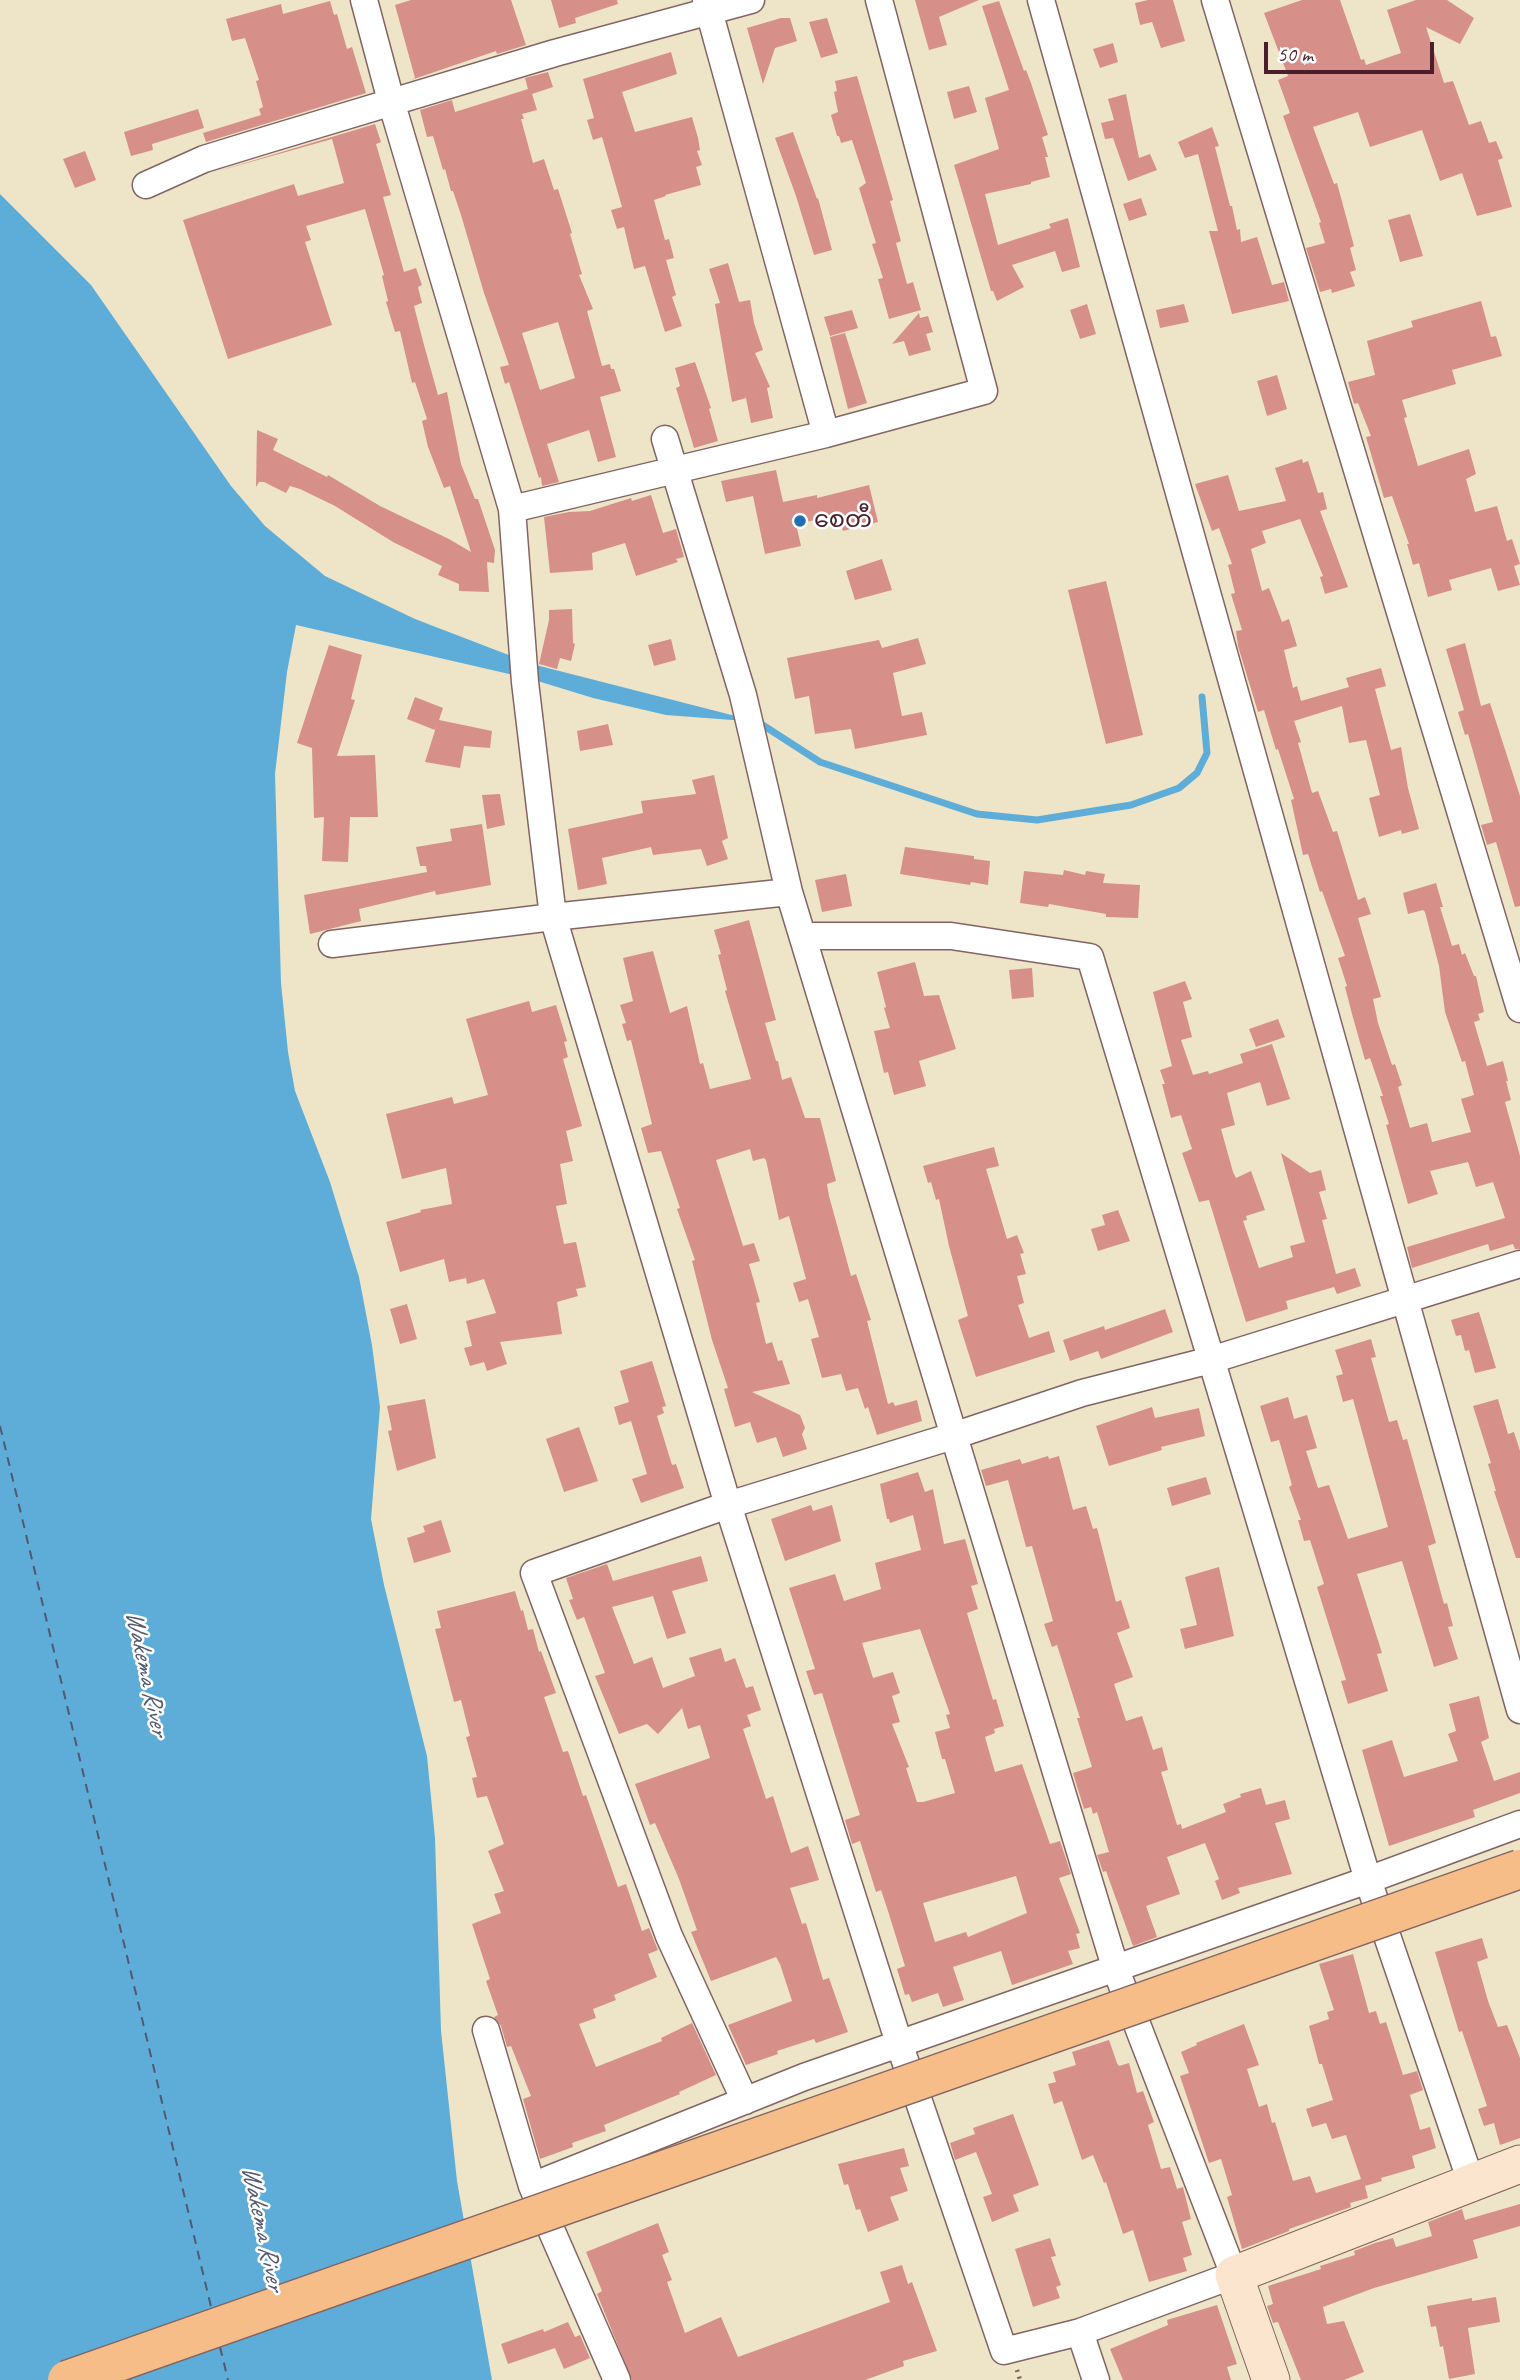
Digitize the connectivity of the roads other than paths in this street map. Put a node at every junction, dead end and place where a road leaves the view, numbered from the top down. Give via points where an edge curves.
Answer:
1 (364, 0) edge
2 (751, 0) edge
3 (878, 0) edge
4 (1041, 0) edge
5 (1215, 0) edge
6 (707, 5) edge
7 (391, 101) junction
8 (146, 185) dead end
9 (825, 434) junction
10 (665, 439) dead end
11 (675, 470) junction
12 (512, 509) junction
13 (789, 892) junction
14 (553, 916) junction
15 (803, 936) junction
16 (332, 944) dead end
17 (1520, 1009) edge
18 (1520, 1264) edge
19 (1404, 1301) junction
20 (1211, 1360) junction
21 (953, 1436) junction
22 (728, 1504) junction
23 (1520, 1710) edge
24 (1520, 1824) edge
25 (1520, 1869) edge
26 (1368, 1880) junction
27 (1116, 1970) junction
28 (486, 2030) dead end
29 (899, 2043) junction
30 (745, 2101) junction
31 (1520, 2164) edge
32 (1471, 2182) junction
33 (532, 2186) junction
34 (1234, 2275) junction
35 (1080, 2332) junction
36 (67, 2380) edge
37 (617, 2380) edge
38 (1096, 2380) edge
39 (1271, 2380) edge

1 - 7 street
2 - 6 street
3 - 9 street via 984,391
4 - 19 street
5 - 17 street
6 - 7 street
6 - 9 street
7 - 8 street via 204,159
7 - 12 street
9 - 11 street
10 - 11 street
11 - 12 street
11 - 13 street via 743,695
12 - 14 street via 524,671
13 - 14 street
13 - 15 street
14 - 16 street
14 - 22 street
15 - 20 street via 951,936 1090,957
15 - 21 street
18 - 19 street
19 - 20 street
19 - 23 street
20 - 21 street via 1082,1393
20 - 26 street
21 - 22 street
21 - 27 street
22 - 29 street
22 - 30 street via 534,1573 669,1936
24 - 26 street
25 - 36 highway, bridge
26 - 27 street
26 - 32 street
27 - 29 street
27 - 34 street
28 - 33 street
29 - 30 street
29 - 35 street via 1004,2351
30 - 33 street
31 - 32 street
32 - 34 street
33 - 37 street
34 - 35 street
34 - 39 street
35 - 38 street

